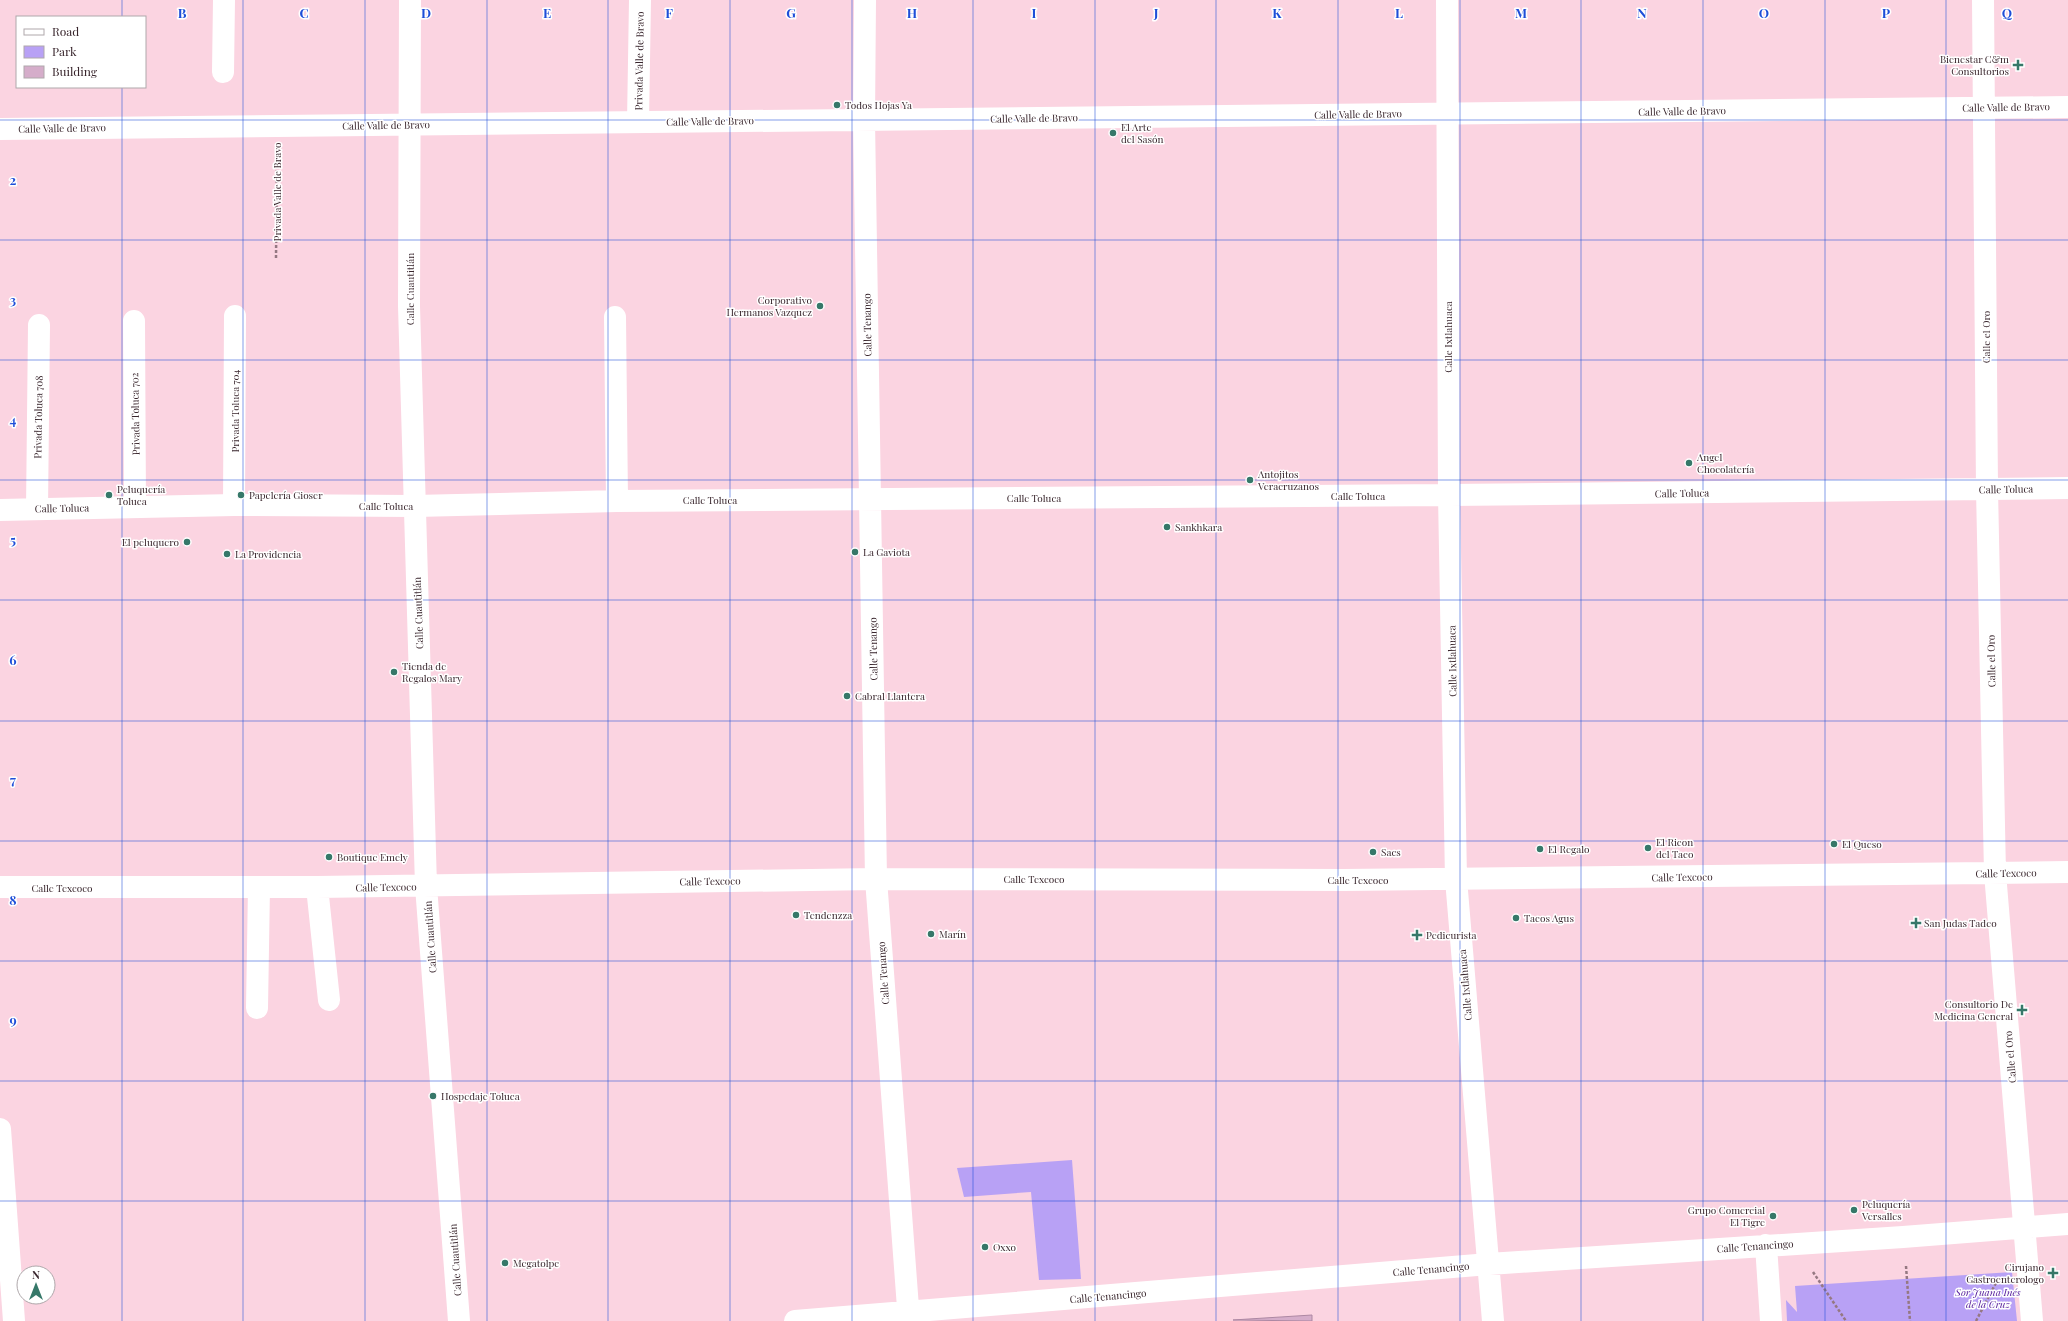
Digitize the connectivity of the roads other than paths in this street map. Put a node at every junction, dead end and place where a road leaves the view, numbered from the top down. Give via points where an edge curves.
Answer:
1 (224, 0) edge
2 (410, 0) edge
3 (640, 0) edge
4 (865, 0) edge
5 (1447, 0) edge
6 (1983, 0) edge
7 (223, 72) dead end
8 (1984, 107) junction
9 (2068, 107) edge
10 (1446, 114) junction
11 (864, 120) junction
12 (638, 122) junction
13 (410, 125) junction
14 (0, 129) edge
15 (235, 316) dead end
16 (615, 317) dead end
17 (134, 321) dead end
18 (39, 325) dead end
19 (2068, 488) edge
20 (1987, 489) junction
21 (1449, 495) junction
22 (870, 499) junction
23 (617, 501) junction
24 (234, 505) junction
25 (415, 506) junction
26 (135, 507) junction
27 (37, 509) junction
28 (0, 510) edge
29 (2068, 872) edge
30 (1995, 873) junction
31 (876, 878) junction
32 (1456, 879) junction
33 (426, 886) junction
34 (0, 887) edge
35 (259, 887) junction
36 (317, 887) junction
37 (329, 1000) dead end
38 (257, 1008) dead end
39 (0, 1129) edge
40 (2068, 1224) edge
41 (2025, 1228) junction
42 (1766, 1246) junction
43 (1489, 1264) junction
44 (909, 1317) edge
45 (14, 1321) edge
46 (459, 1321) edge
47 (795, 1321) edge
48 (1493, 1321) edge
49 (1771, 1321) edge
50 (2032, 1321) edge

1 - 7 street
2 - 13 street, Calle Cuautitlán
3 - 12 street, Privada Valle de Bravo
4 - 11 street, Calle Tenango
5 - 10 street, Calle Ixtlahuaca
6 - 8 street, Calle el Oro
8 - 9 street, Calle Valle de Bravo
8 - 10 street, Calle Valle de Bravo
8 - 20 street, Calle el Oro
10 - 11 street, Calle Valle de Bravo
10 - 21 street, Calle Ixtlahuaca
11 - 12 street, Calle Valle de Bravo
11 - 22 street, Calle Tenango
12 - 13 street, Calle Valle de Bravo
13 - 14 street, Calle Valle de Bravo
13 - 25 street, Calle Cuautitlán via 410,306
15 - 24 street, Privada Toluca 704
16 - 23 street
17 - 26 street, Privada Toluca 702
18 - 27 street, Privada Toluca 708
19 - 20 street, Calle Toluca
20 - 21 street, Calle Toluca
20 - 30 street, Calle el Oro
21 - 22 street, Calle Toluca
21 - 32 street, Calle Ixtlahuaca
22 - 23 street, Calle Toluca
22 - 31 street, Calle Tenango
23 - 25 street, Calle Toluca
24 - 25 street, Calle Toluca
24 - 26 street, Calle Toluca
25 - 33 street, Calle Cuautitlán
26 - 27 street, Calle Toluca
27 - 28 street, Calle Toluca
29 - 30 street, Calle Texcoco
30 - 32 street, Calle Texcoco
30 - 41 street, Calle el Oro
31 - 32 street, Calle Texcoco
31 - 33 street, Calle Texcoco
31 - 44 street, Calle Tenango
32 - 43 street, Calle Ixtlahuaca
33 - 36 street, Calle Texcoco
33 - 46 street, Calle Cuautitlán
34 - 35 street, Calle Texcoco
35 - 36 street, Calle Texcoco
35 - 38 street
36 - 37 street
39 - 45 street
40 - 41 street, Calle Tenancingo
41 - 42 street, Calle Tenancingo
41 - 50 street, Calle el Oro
42 - 43 street, Calle Tenancingo
42 - 49 street
43 - 44 street, Calle Tenancingo
43 - 48 street, Calle Ixtlahuaca
44 - 47 street, Calle Tenancingo

